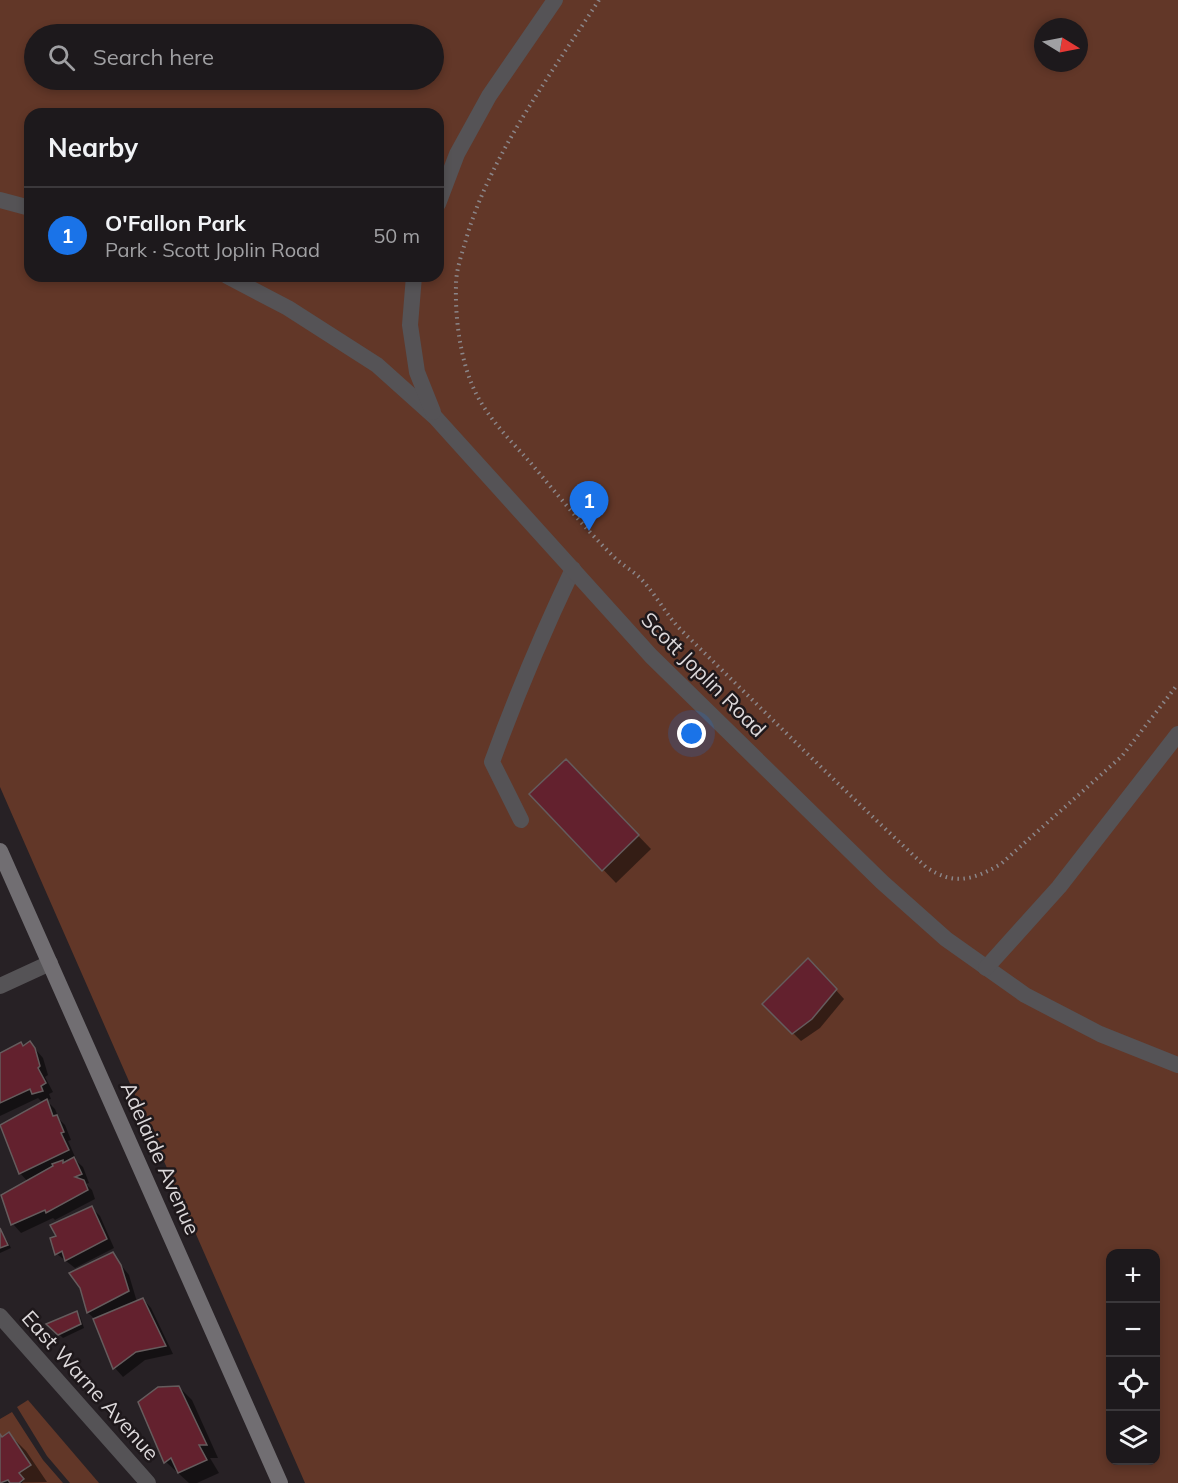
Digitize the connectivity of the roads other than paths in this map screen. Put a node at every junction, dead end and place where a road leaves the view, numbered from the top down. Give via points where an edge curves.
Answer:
1 (555, 0) edge
2 (444, 188) edge
3 (0, 200) edge
4 (24, 206) edge
5 (238, 282) edge
6 (414, 282) edge
7 (435, 417) junction
8 (573, 569) junction
9 (1178, 734) edge
10 (521, 820) dead end
11 (0, 851) edge
12 (50, 963) junction
13 (986, 968) junction
14 (0, 986) edge
15 (1178, 1065) edge
16 (0, 1316) edge
17 (148, 1483) edge
18 (280, 1483) edge

1 - 2 street via 489,96 457,154
3 - 4 street
5 - 7 street, Scott Joplin Road via 288,308 377,366
6 - 7 street via 410,325 417,372
7 - 8 street, Scott Joplin Road
8 - 10 street via 530,660 492,762
8 - 13 street, Scott Joplin Road via 651,656 882,882 946,939
9 - 13 street via 1059,887
11 - 12 main road, Adelaide Avenue
12 - 14 street
12 - 18 main road, Adelaide Avenue
13 - 15 street, Scott Joplin Road via 1025,995 1100,1034
16 - 17 street, East Warne Avenue

